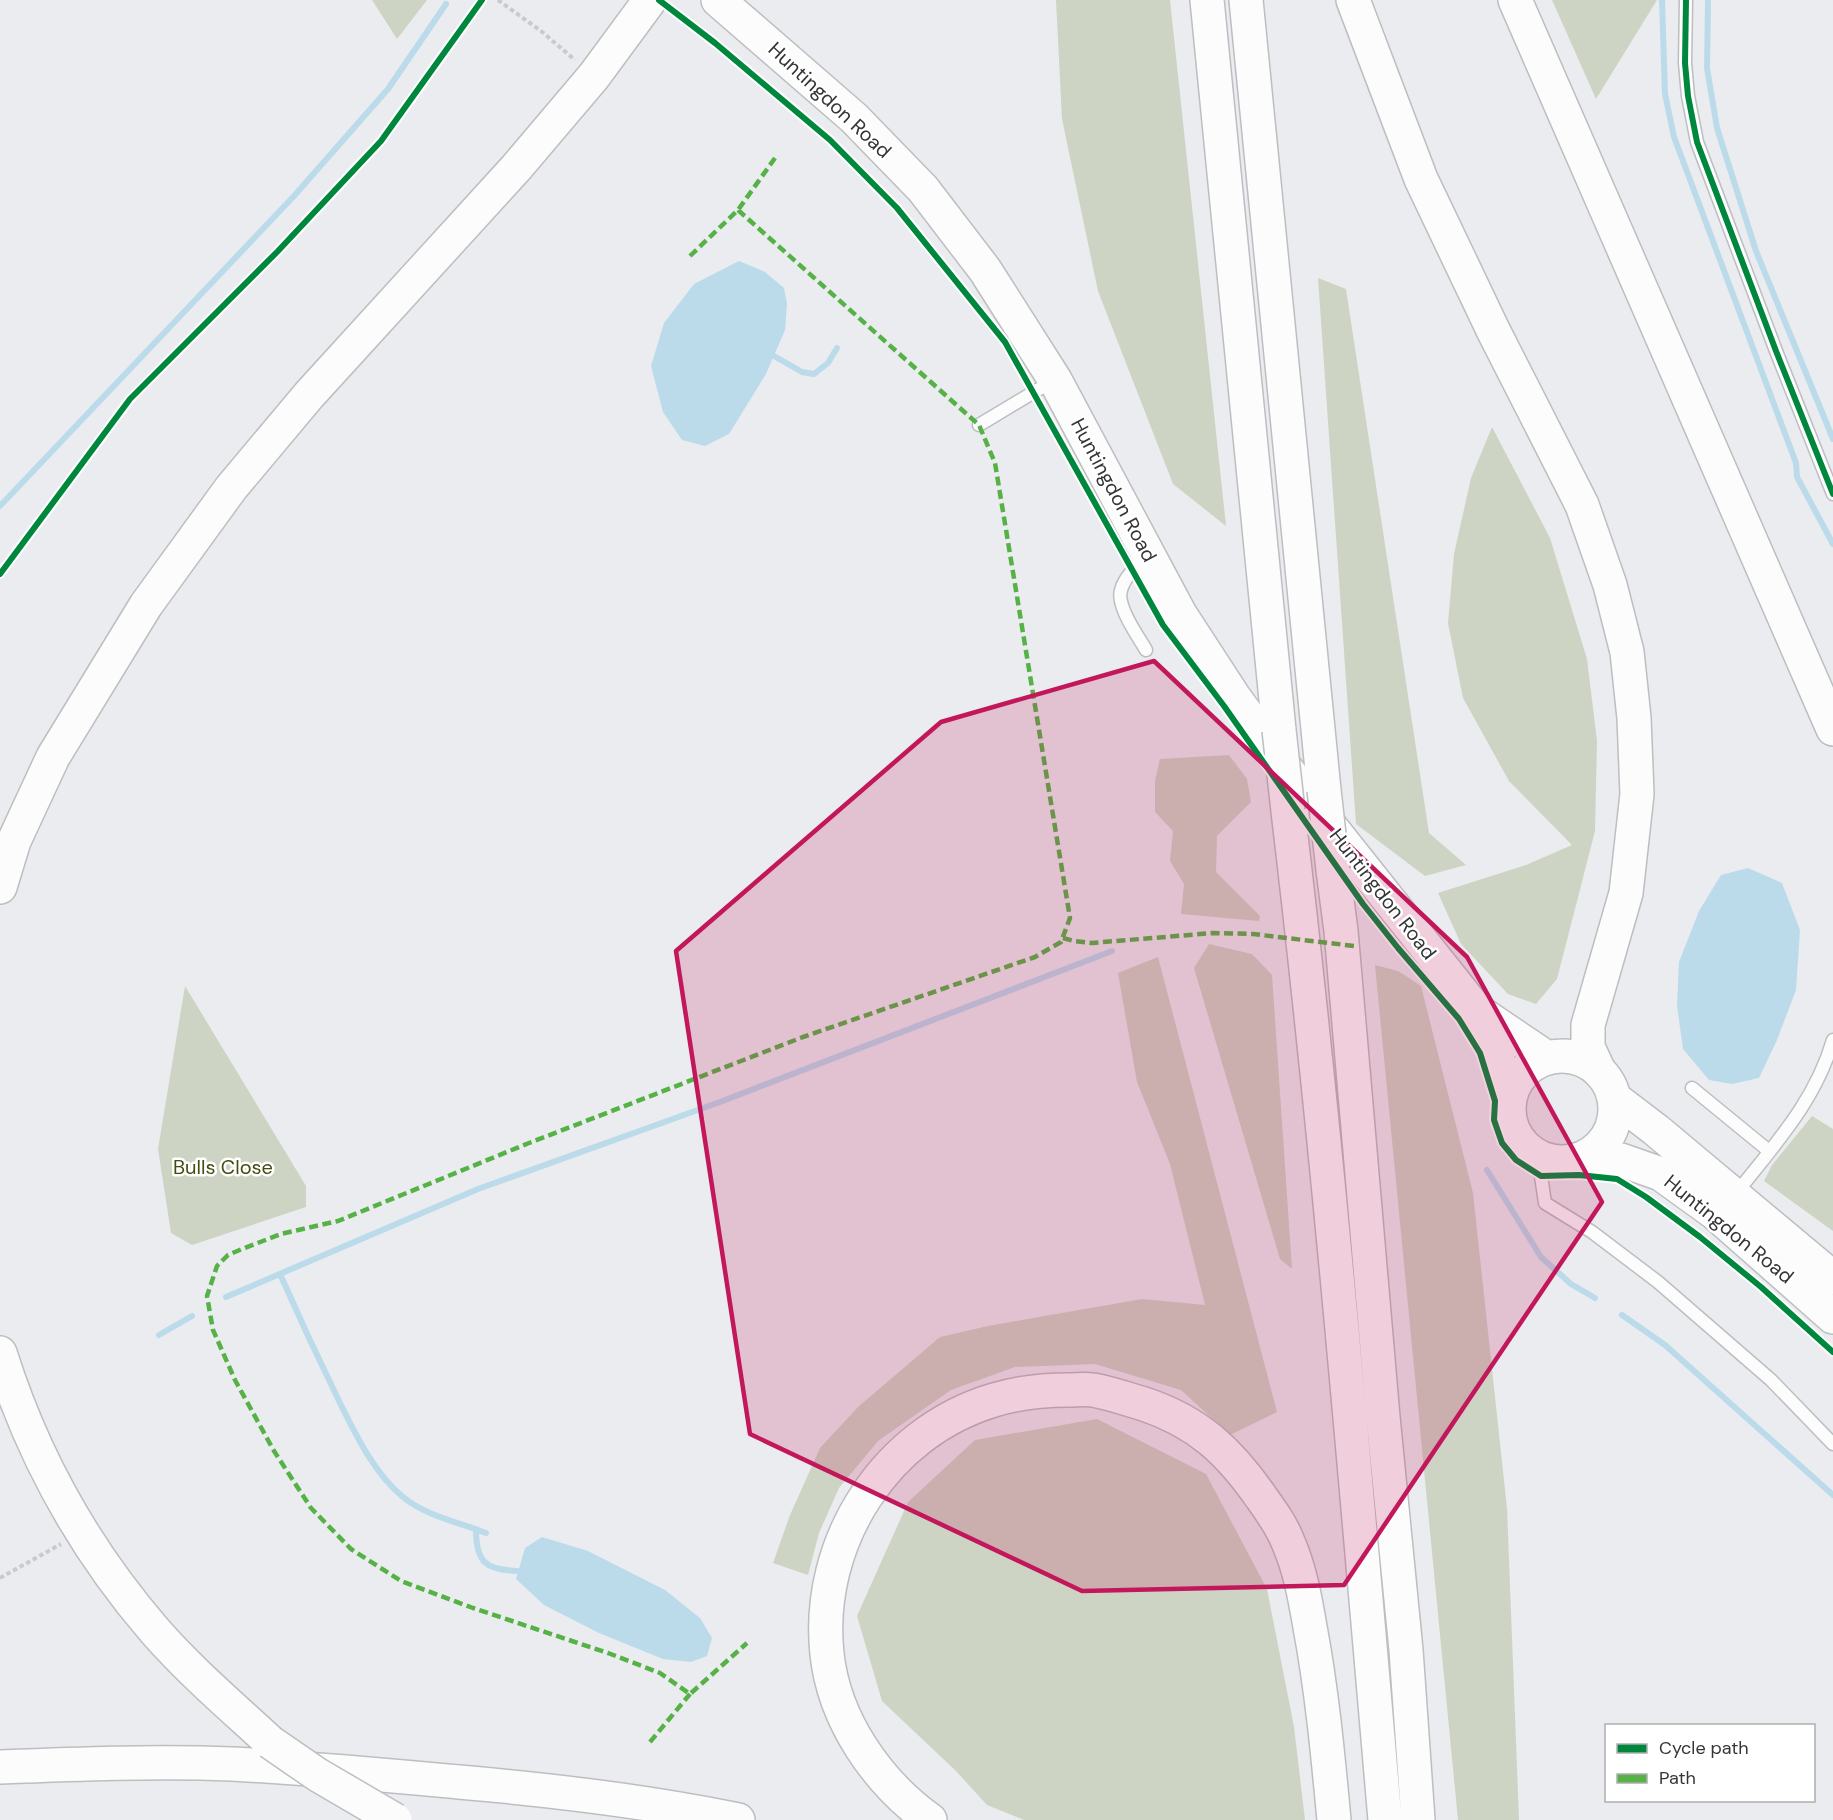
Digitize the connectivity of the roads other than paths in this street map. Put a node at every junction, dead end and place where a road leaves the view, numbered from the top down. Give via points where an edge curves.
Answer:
1 (718, 0) edge
2 (1207, 0) edge
3 (1246, 0) edge
4 (1353, 0) edge
5 (1515, 0) edge
6 (1686, 0) edge
7 (647, 5) edge
8 (1055, 380) junction
9 (980, 425) dead end
10 (1833, 494) edge
11 (1148, 556) junction
12 (1146, 650) dead end
13 (1833, 729) edge
14 (0, 887) edge
15 (1477, 1011) junction
16 (1832, 1047) edge
17 (1547, 1058) junction
18 (1606, 1084) junction
19 (1692, 1088) dead end
20 (1509, 1099) junction
21 (1769, 1151) junction
22 (1562, 1160) junction
23 (1734, 1195) junction
24 (1833, 1278) edge
25 (1833, 1317) edge
26 (0, 1353) edge
27 (1833, 1444) edge
28 (0, 1767) edge
29 (394, 1820) edge
30 (738, 1820) edge
31 (930, 1820) edge
32 (1334, 1820) edge
33 (1385, 1820) edge
34 (1418, 1820) edge

1 - 8 main road, Huntingdon Road via 855,118 923,189 985,270
2 - 33 main road, bridge via 1349,1407
3 - 34 main road, bridge via 1343,957
4 - 18 main road via 1421,179 1582,506 1610,585 1627,652 1637,794 1626,893 1588,1025 1588,1047
5 - 13 main road
6 - 10 lane via 1686,74 1697,142
7 - 14 main road via 594,76 516,168 309,395 231,488 146,605 53,757 14,841
8 - 9 lane
8 - 11 main road, Huntingdon Road
11 - 12 lane via 1133,570 1121,590 1127,616
11 - 15 main road, Huntingdon Road via 1180,614 1240,706 1314,807
15 - 17 main road, Huntingdon Road
15 - 20 main road, Huntingdon Road via 1495,1048
16 - 21 lane via 1814,1090
17 - 18 main road via 1565,1056 1592,1065
17 - 20 main road via 1522,1074
18 - 22 main road via 1615,1116 1609,1134 1589,1155
18 - 23 main road, Huntingdon Road
19 - 21 lane
20 - 22 main road via 1509,1118 1526,1149
21 - 23 lane
22 - 25 main road, Huntingdon Road via 1621,1160 1661,1174 1715,1213
22 - 27 lane via 1541,1176 1545,1203 1658,1281 1771,1380
23 - 24 main road, Huntingdon Road
26 - 29 main road, bridge via 47,1470 73,1518 155,1631 201,1680 270,1742
28 - 30 main road via 231,1764 357,1772 533,1789 675,1807
31 - 32 main road via 882,1775 863,1749 850,1729 832,1681 827,1654 828,1607 844,1539 878,1479 926,1432 971,1407 1020,1392 1090,1390 1185,1420 1227,1453 1273,1513 1288,1541 1301,1580 1319,1675

